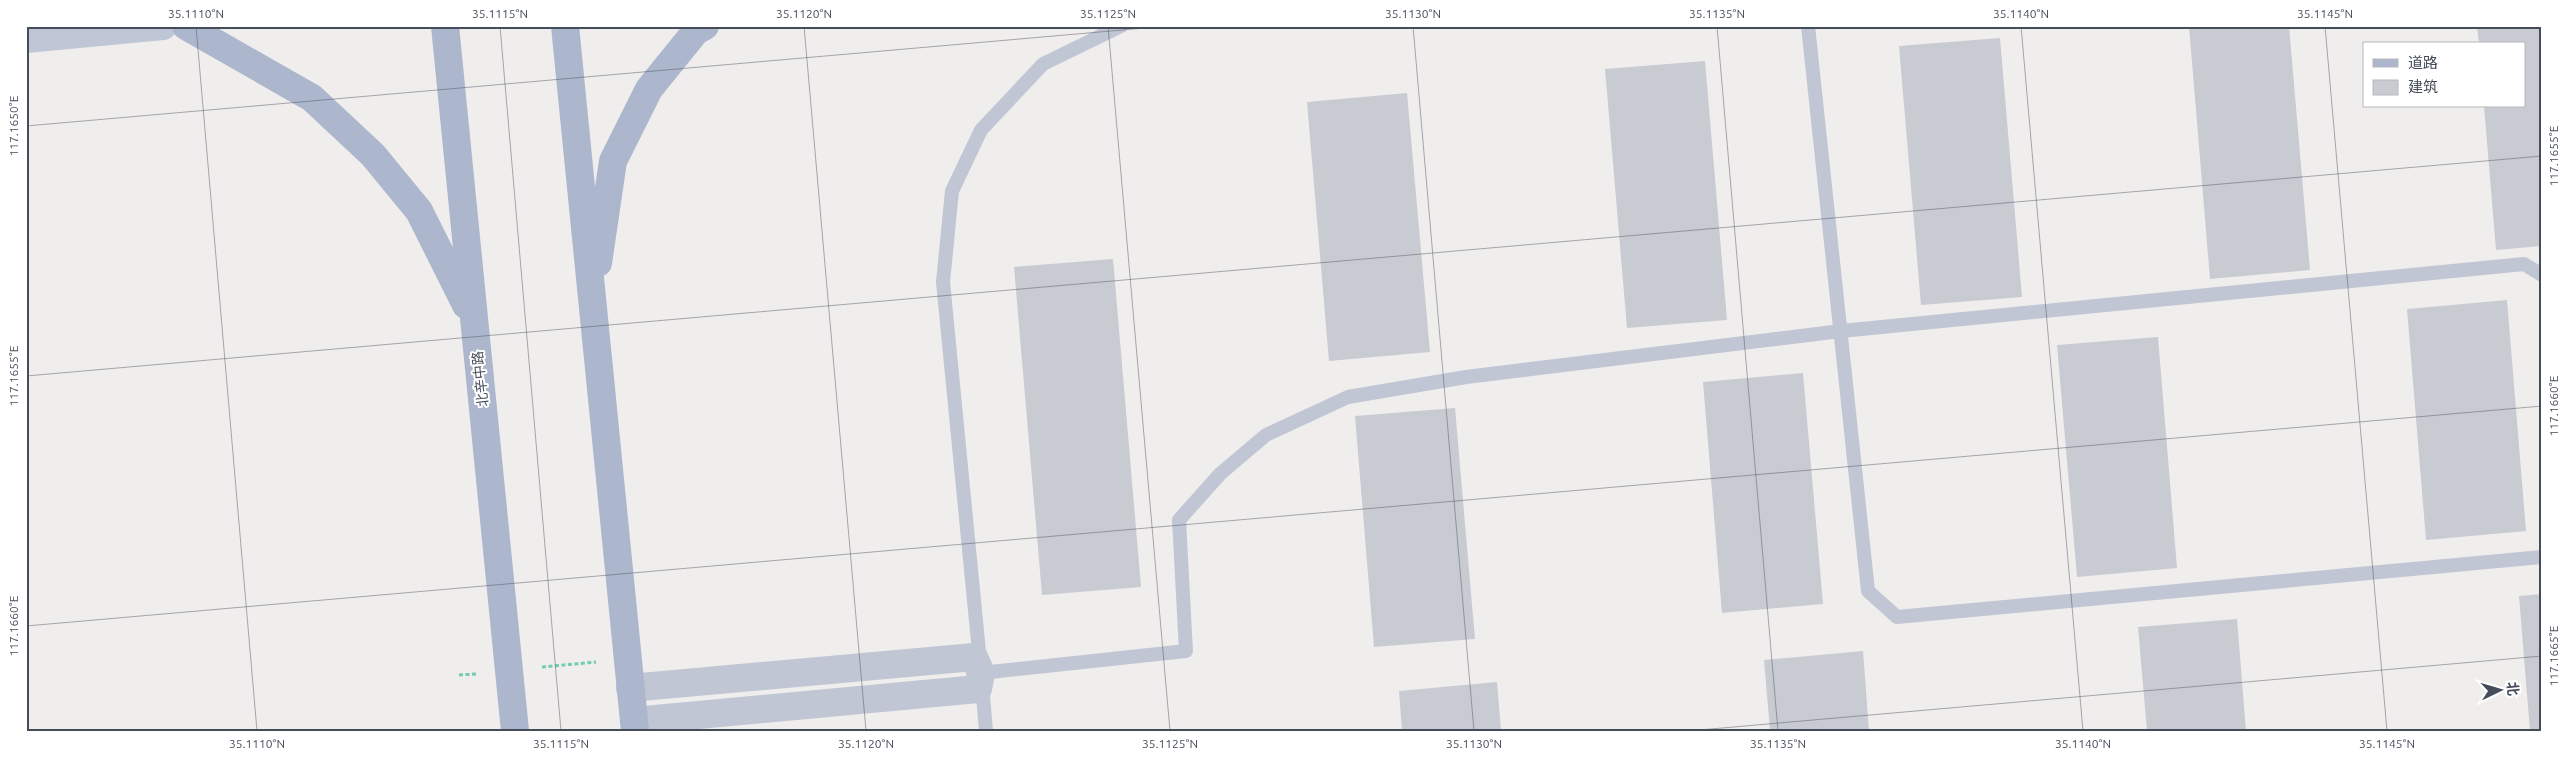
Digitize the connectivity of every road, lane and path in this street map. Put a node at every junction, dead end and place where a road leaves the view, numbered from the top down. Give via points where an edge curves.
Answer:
1 (163, 26) edge
2 (186, 26) edge
3 (445, 26) edge
4 (565, 26) edge
5 (705, 26) edge
6 (1122, 26) edge
7 (1808, 26) edge
8 (26, 38) edge
9 (2542, 274) edge
10 (592, 306) junction
11 (474, 322) junction
12 (1841, 331) junction
13 (2542, 557) edge
14 (627, 660) junction
15 (509, 670) junction
16 (980, 673) junction
17 (459, 675) dead end
18 (630, 688) junction
19 (634, 726) edge
20 (515, 731) edge
21 (986, 731) edge

1 - 8 main road
2 - 11 main road via 312,98 373,155 419,211
3 - 11 main road, 北辛中路
4 - 10 main road
5 - 10 main road via 696,31 649,89 613,161
6 - 16 lane via 1043,64 981,130 952,191 943,282
7 - 12 lane
9 - 12 lane via 2524,264
10 - 14 main road
11 - 15 main road, 北辛中路
12 - 13 lane via 1868,590 1897,617
12 - 16 lane via 1466,377 1348,397 1266,435 1220,474 1179,520 1186,651
14 - 15 path
14 - 18 main road
15 - 17 path
15 - 20 main road, 北辛中路
16 - 18 street via 974,657
16 - 19 street via 978,689
16 - 21 lane
18 - 19 main road

